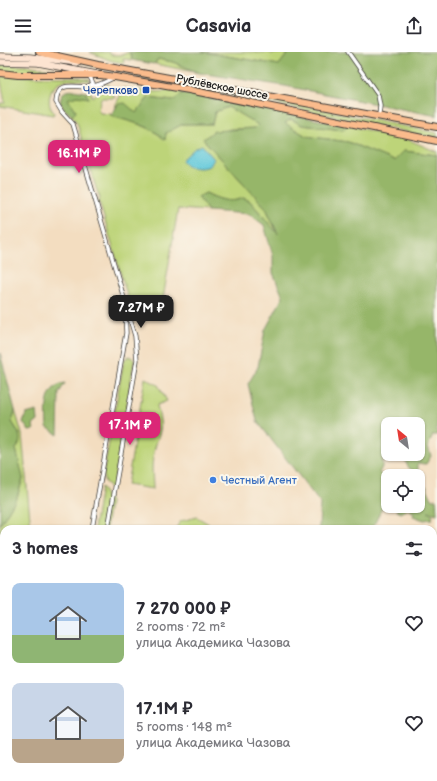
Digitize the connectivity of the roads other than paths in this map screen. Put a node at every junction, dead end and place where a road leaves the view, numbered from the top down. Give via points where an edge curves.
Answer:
1 (39, 52) edge
2 (348, 52) edge
3 (0, 56) edge
4 (0, 62) edge
5 (98, 66) junction
6 (0, 73) edge
7 (88, 75) junction
8 (101, 75) junction
9 (115, 77) junction
10 (88, 87) junction
11 (379, 116) junction
12 (437, 127) edge
13 (437, 141) edge
14 (124, 302) junction
15 (93, 525) edge
16 (109, 525) edge

1 - 5 main road, Рублёвское шоссе
2 - 11 street via 378,95
3 - 5 main road via 30,57
4 - 8 main road via 38,63
5 - 11 main road, Рублёвское шоссе
6 - 7 main road, Рублёвское шоссе
7 - 8 main road, Рублёвское шоссе
7 - 10 street via 92,82
8 - 9 main road, Рублёвское шоссе
9 - 10 street
9 - 13 main road, Рублёвское шоссе
10 - 14 street via 69,85 59,92 56,102 73,124
11 - 12 main road, Рублёвское шоссе
14 - 15 street via 126,333
14 - 16 street via 135,336 137,360

